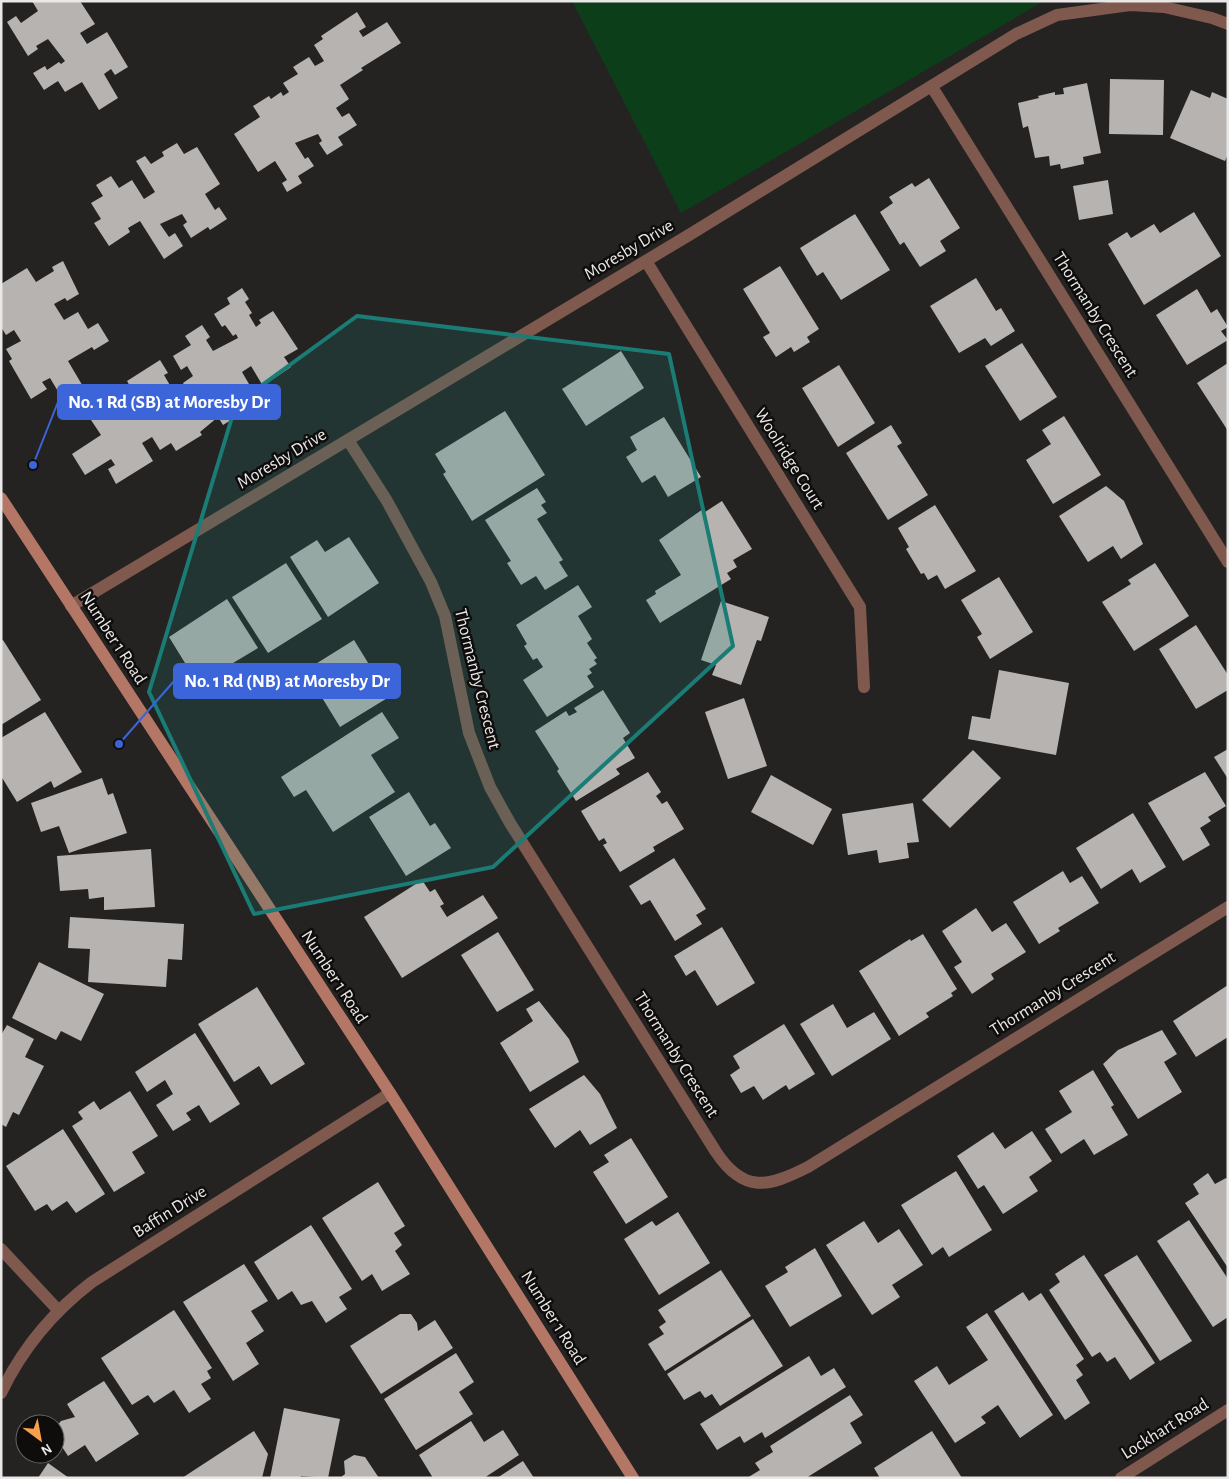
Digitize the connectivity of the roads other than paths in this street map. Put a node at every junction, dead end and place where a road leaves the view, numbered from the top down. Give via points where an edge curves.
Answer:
1 (1228, 24) edge
2 (932, 87) junction
3 (646, 261) junction
4 (348, 440) junction
5 (1, 498) edge
6 (1228, 562) edge
7 (71, 606) junction
8 (864, 687) dead end
9 (1228, 907) edge
10 (390, 1093) junction
11 (1, 1249) edge
12 (58, 1310) junction
13 (1, 1393) edge
14 (1228, 1410) edge
15 (634, 1478) edge
16 (1121, 1478) edge

1 - 2 street, Moresby Drive via 1164,7 1130,5 1057,15 1016,34
2 - 3 street, Moresby Drive
2 - 6 street, Thormanby Crescent
3 - 4 street, Moresby Drive
3 - 8 street, Woolridge Court via 860,607
4 - 7 street, Moresby Drive
4 - 9 street, Thormanby Crescent via 410,541 441,608 469,733 490,787 711,1144 738,1177 752,1183 768,1184 808,1166
5 - 7 main road, Number 1 Road
7 - 10 main road, Number 1 Road
10 - 12 street, Baffin Drive via 92,1282
10 - 15 main road, Number 1 Road
11 - 12 street
12 - 13 street, Baffin Drive
14 - 16 street, Lockhart Road

